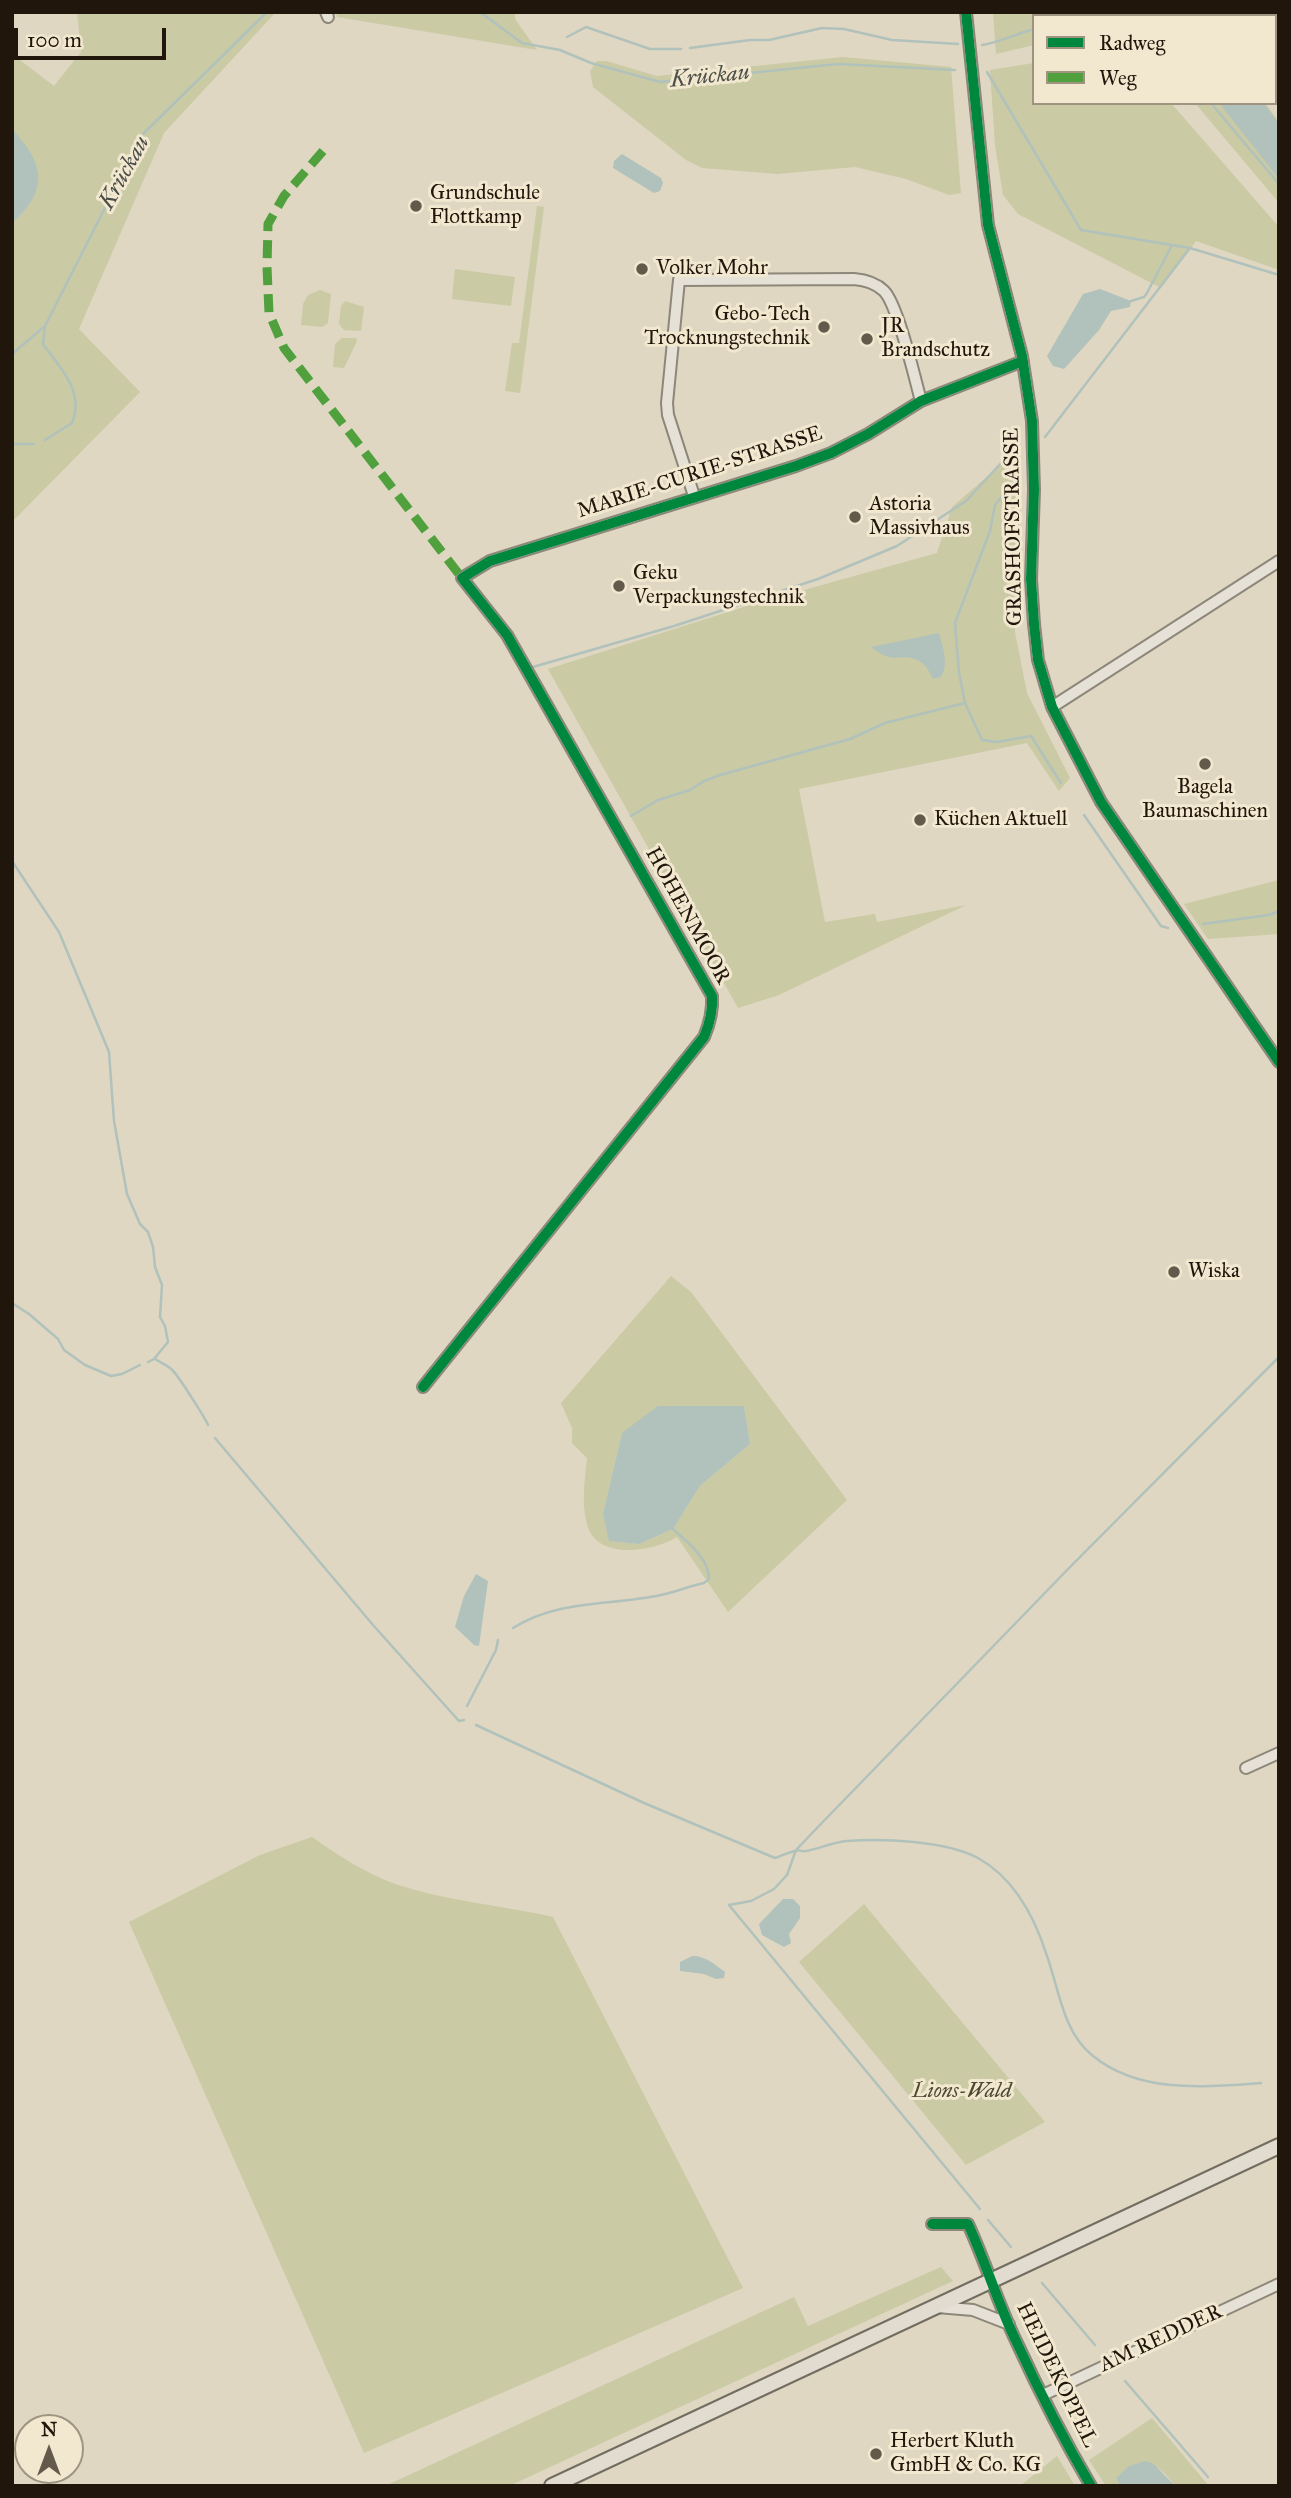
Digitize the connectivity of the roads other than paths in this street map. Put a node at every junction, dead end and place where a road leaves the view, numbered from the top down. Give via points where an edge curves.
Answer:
1 (967, 12) edge
2 (1023, 361) junction
3 (922, 401) junction
4 (694, 496) junction
5 (1279, 561) edge
6 (462, 578) joint
7 (1052, 707) junction
8 (1279, 1062) edge
9 (423, 1387) dead end
10 (1279, 1753) edge
11 (1246, 1768) dead end
12 (1279, 2146) edge
13 (932, 2224) dead end
14 (990, 2281) junction
15 (1279, 2284) edge
16 (934, 2307) junction
17 (1009, 2324) junction
18 (1043, 2395) junction
19 (552, 2486) edge
20 (1091, 2486) edge

1 - 2 street, GRASHOFSTRASSE via 988,225
2 - 3 street, MARIE-CURIE-STRASSE
2 - 7 street, GRASHOFSTRASSE via 1032,421 1034,624 1038,660
3 - 4 street, MARIE-CURIE-STRASSE via 831,453
3 - 4 street via 894,307 876,284 855,278 679,279 667,403
4 - 6 street, MARIE-CURIE-STRASSE via 490,561
5 - 7 street
6 - 9 street, HOHENMOOR via 507,635 712,996 712,1007 705,1037
7 - 8 street, GRASHOFSTRASSE via 1101,802
10 - 11 street
12 - 14 main road
13 - 14 street, HEIDEKOPPEL via 968,2224
14 - 16 main road
14 - 17 street, HEIDEKOPPEL
15 - 18 street, AM REDDER
16 - 17 street via 973,2310
16 - 19 main road
17 - 18 street, HEIDEKOPPEL
18 - 20 street, HEIDEKOPPEL

